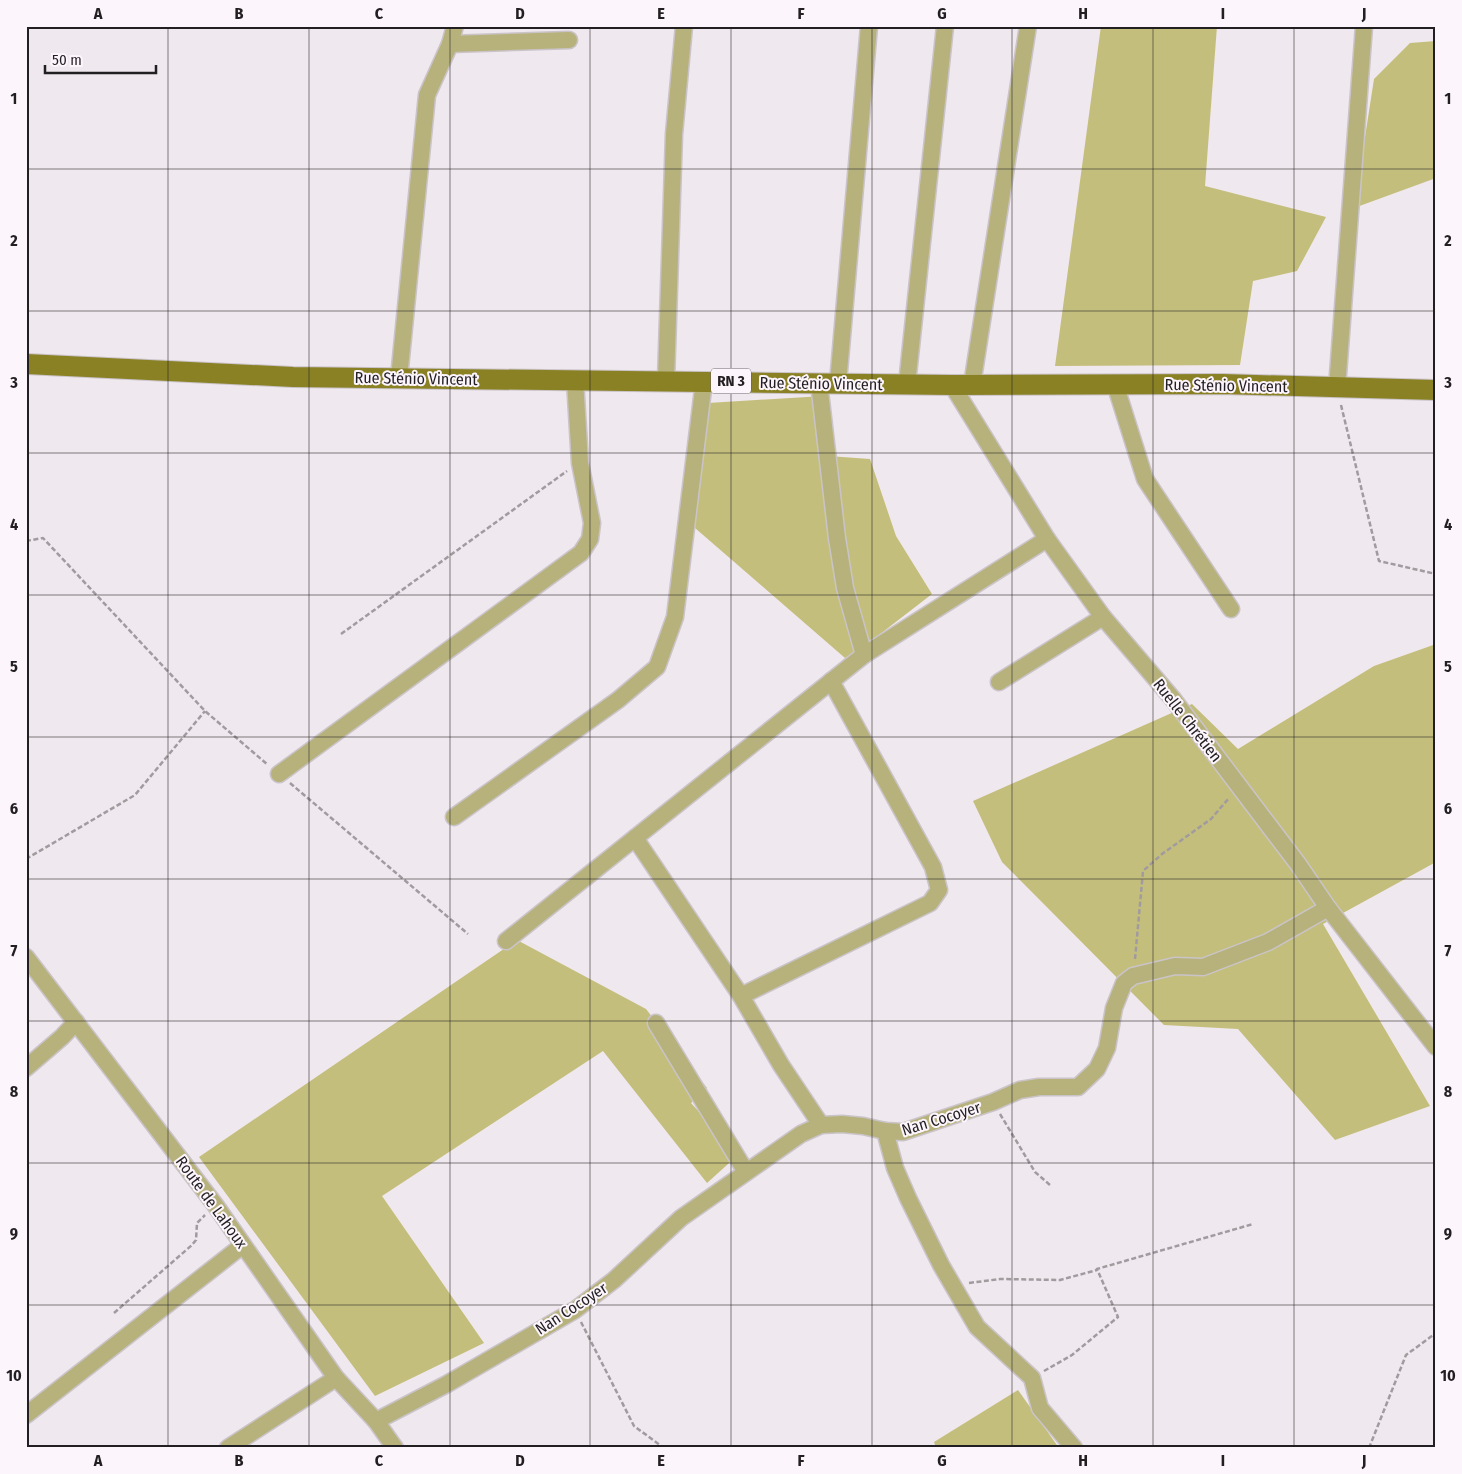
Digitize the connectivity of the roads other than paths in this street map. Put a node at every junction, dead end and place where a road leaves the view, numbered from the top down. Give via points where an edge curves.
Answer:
1 (455, 26) edge
2 (684, 26) edge
3 (870, 26) edge
4 (946, 26) edge
5 (1028, 26) edge
6 (1364, 26) edge
7 (570, 40) dead end
8 (450, 44) junction
9 (26, 364) edge
10 (399, 378) junction
11 (575, 380) junction
12 (666, 380) junction
13 (704, 381) junction
14 (829, 383) junction
15 (907, 384) junction
16 (1115, 384) junction
17 (952, 385) junction
18 (972, 385) junction
19 (1337, 388) junction
20 (1436, 390) edge
21 (1047, 539) junction
22 (1231, 609) dead end
23 (1103, 617) junction
24 (864, 654) junction
25 (831, 681) junction
26 (999, 682) dead end
27 (279, 774) road end
28 (454, 817) dead end
29 (635, 838) junction
30 (1328, 908) junction
31 (506, 940) dead end
32 (26, 957) edge
33 (741, 996) junction
34 (76, 1022) junction
35 (656, 1023) dead end
36 (1436, 1048) edge
37 (26, 1068) edge
38 (821, 1125) junction
39 (885, 1131) junction
40 (746, 1172) junction
41 (243, 1245) junction
42 (336, 1378) junction
43 (26, 1414) edge
44 (376, 1421) junction
45 (228, 1448) edge
46 (395, 1448) edge
47 (1074, 1448) edge

1 - 8 street
2 - 12 street via 674,134
3 - 14 street
4 - 15 street
5 - 18 street
6 - 19 street
7 - 8 street
8 - 10 street via 428,95
9 - 10 main road, Rue Sténio Vincent / RN 3 via 293,377
10 - 11 main road, Rue Sténio Vincent / RN 3
11 - 12 main road, Rue Sténio Vincent / RN 3
11 - 27 street via 580,463 592,523 590,539 581,554
12 - 13 main road, Rue Sténio Vincent / RN 3
13 - 14 main road, Rue Sténio Vincent / RN 3
13 - 28 street via 675,617 657,667 618,700
14 - 15 main road, Rue Sténio Vincent / RN 3
14 - 24 street via 841,563
15 - 17 main road, Rue Sténio Vincent / RN 3
16 - 18 main road, Rue Sténio Vincent / RN 3
16 - 19 main road, Rue Sténio Vincent / RN 3
16 - 22 street via 1145,480
17 - 18 main road, Rue Sténio Vincent / RN 3
17 - 21 street, Ruelle Chrétien
19 - 20 main road, Rue Sténio Vincent / RN 3
21 - 23 street, Ruelle Chrétien
21 - 24 street
23 - 26 street
23 - 30 street, Ruelle Chrétien via 1173,699
24 - 25 street
25 - 29 street
25 - 33 street via 933,867 939,890 930,903
29 - 31 street
29 - 33 street
30 - 36 street, Ruelle Chrétien
30 - 39 street, Nan Cocoyer via 1268,942 1202,967 1175,966 1133,976 1124,983 1114,1008 1107,1048 1097,1069 1078,1087 1020,1090 903,1132
32 - 34 street, Route de Lahoux
33 - 38 street
34 - 37 street
34 - 41 street, Route de Lahoux
35 - 40 street
38 - 39 street, Nan Cocoyer via 842,1124
38 - 40 street, Nan Cocoyer via 801,1134
39 - 47 street via 895,1168 908,1198 941,1265 977,1327 1032,1378 1040,1408
40 - 44 street, Nan Cocoyer via 680,1218 614,1280 575,1310
41 - 42 street, Route de Lahoux
41 - 43 street
42 - 44 street, Route de Lahoux
42 - 45 street
44 - 46 street, Route de Lahoux

